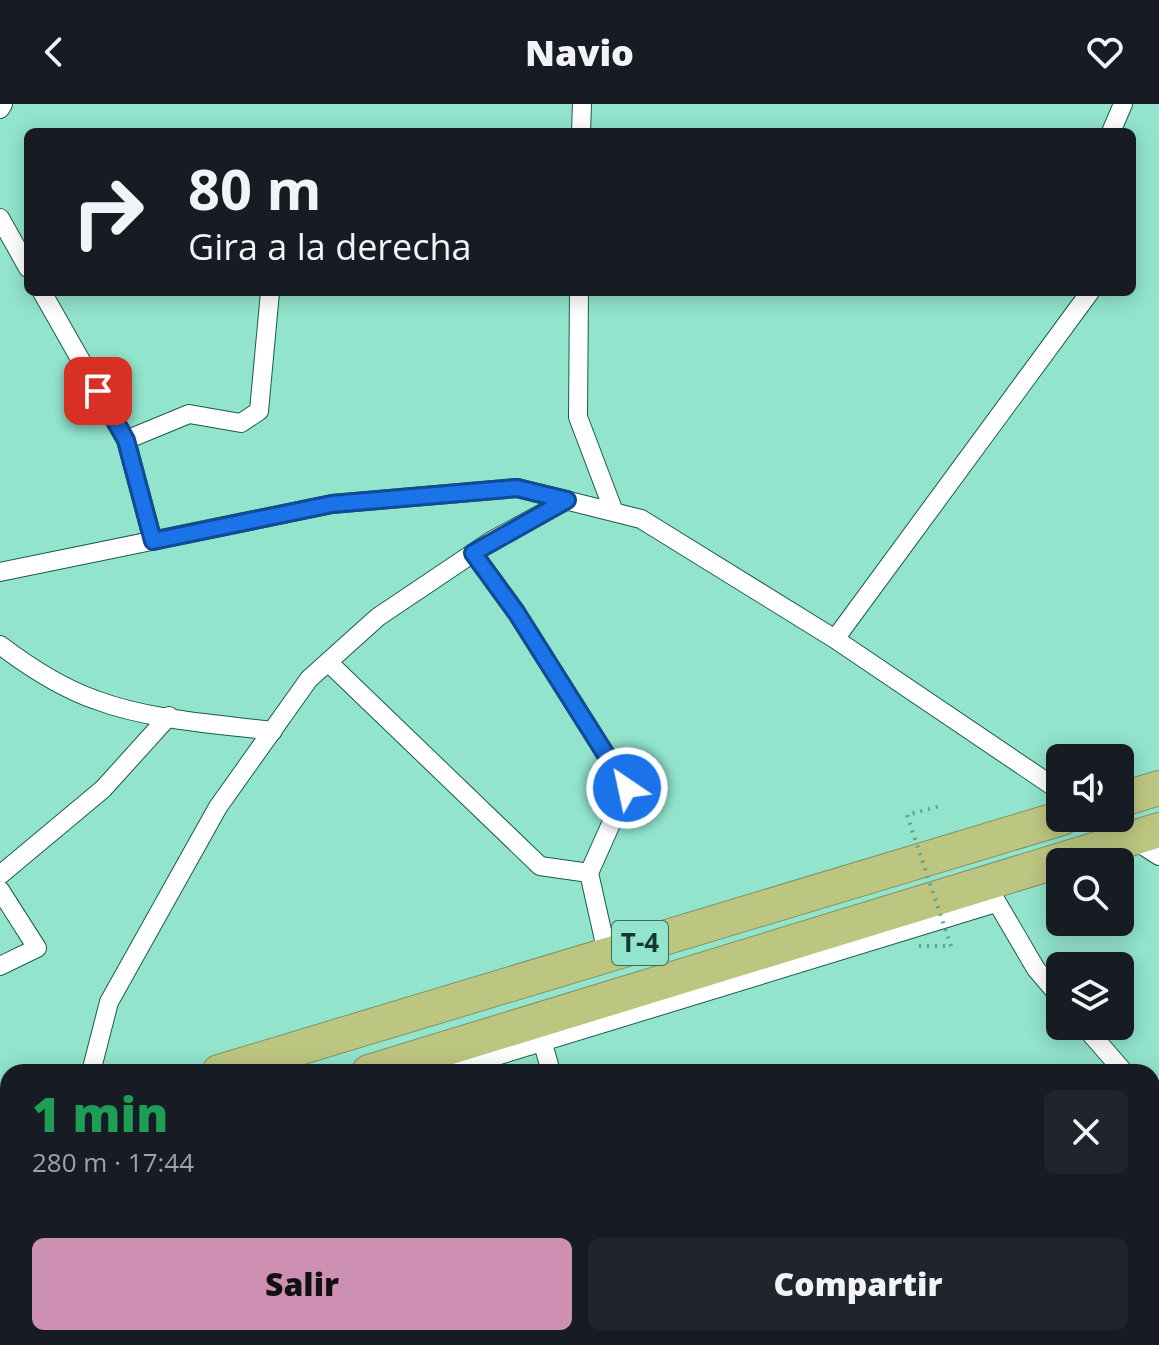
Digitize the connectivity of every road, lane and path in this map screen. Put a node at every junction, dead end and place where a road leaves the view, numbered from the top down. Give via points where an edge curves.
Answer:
1 (582, 104) edge
2 (1123, 104) edge
3 (581, 128) edge
4 (1113, 128) edge
5 (0, 218) edge
6 (24, 261) edge
7 (44, 296) edge
8 (270, 296) edge
9 (579, 296) edge
10 (1087, 296) edge
11 (126, 440) junction
12 (567, 500) junction
13 (614, 512) junction
14 (153, 541) junction
15 (473, 553) junction
16 (0, 572) edge
17 (835, 639) junction
18 (0, 645) edge
19 (328, 662) junction
20 (169, 716) junction
21 (273, 731) junction
22 (1046, 782) edge
23 (1159, 788) edge
24 (1134, 796) edge
25 (940, 806) dead end
26 (1046, 823) edge
27 (1130, 832) edge
28 (1150, 841) edge
29 (589, 873) junction
30 (0, 875) edge
31 (0, 890) edge
32 (990, 892) junction
33 (919, 946) dead end
34 (607, 953) junction
35 (0, 966) edge
36 (1046, 981) edge
37 (542, 1040) junction
38 (1096, 1040) edge
39 (93, 1064) edge
40 (245, 1064) edge
41 (397, 1064) edge
42 (468, 1064) edge
43 (549, 1064) edge
44 (1117, 1064) edge

1 - 3 street
2 - 4 street
5 - 6 street
7 - 11 street
8 - 11 street via 259,411 241,423 189,414
9 - 13 street via 578,417
10 - 17 street
11 - 14 street
12 - 13 street
12 - 14 street via 517,488 332,504
12 - 15 street
13 - 17 street via 641,519
14 - 16 street
15 - 19 street via 378,617
15 - 29 street via 627,788
17 - 22 street
18 - 20 street via 34,671 97,701
19 - 21 street via 309,679
19 - 29 street via 540,866
20 - 21 street
20 - 30 street via 103,789
21 - 39 street via 218,807 109,1002
23 - 24 highway
25 - 33 path, bridge via 907,815 951,946
26 - 34 highway, T-4
27 - 28 street
28 - 32 highway, T-4
29 - 34 street
31 - 35 street via 37,948
32 - 36 street
32 - 37 street
32 - 41 highway, T-4
34 - 40 highway, T-4
37 - 42 street
37 - 43 street
38 - 44 street

